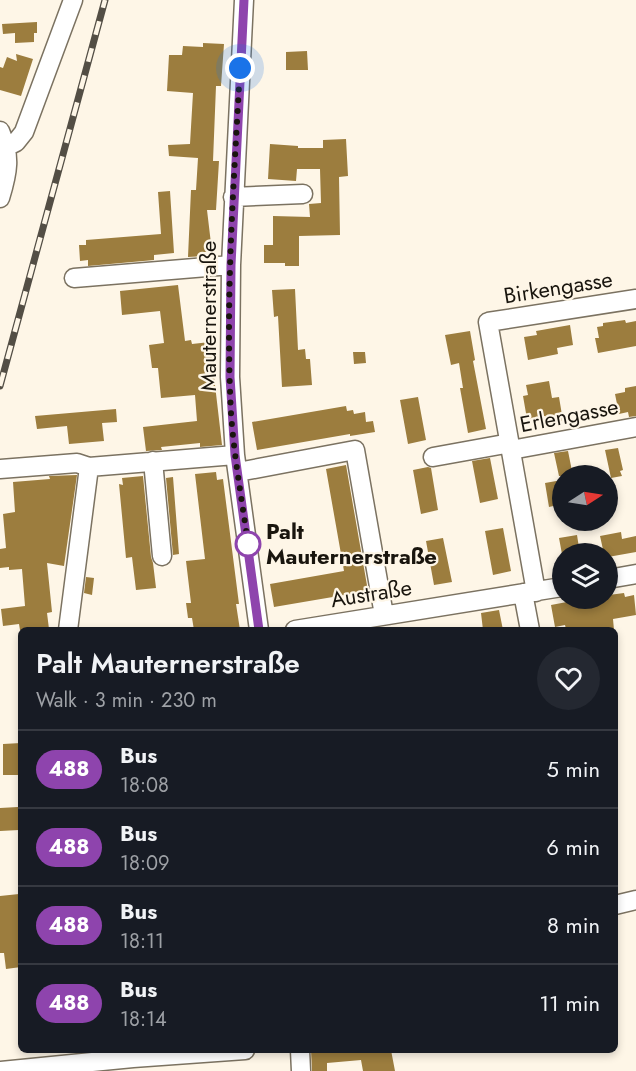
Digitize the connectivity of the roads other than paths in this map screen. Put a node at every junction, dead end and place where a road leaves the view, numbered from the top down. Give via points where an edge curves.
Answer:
1 (73, 0) edge
2 (243, 0) edge
3 (2, 143) edge
4 (303, 194) dead end
5 (233, 197) junction
6 (0, 198) edge
7 (231, 265) junction
8 (74, 278) dead end
9 (636, 298) edge
10 (636, 427) edge
11 (510, 446) junction
12 (433, 457) dead end
13 (153, 462) junction
14 (236, 463) junction
15 (89, 467) junction
16 (0, 469) edge
17 (162, 556) dead end
18 (636, 574) edge
19 (618, 577) edge
20 (552, 589) edge
21 (530, 592) junction
22 (384, 615) junction
23 (68, 627) edge
24 (259, 627) edge
25 (313, 627) edge
26 (530, 627) edge
27 (636, 900) edge
28 (618, 904) edge
29 (221, 1053) edge
30 (300, 1053) edge
31 (62, 1058) edge
32 (133, 1064) edge
33 (38, 1069) edge
34 (1, 1071) edge
35 (301, 1071) edge

1 - 3 street via 29,123 16,142
2 - 5 street, Mauternerstraße
3 - 6 street via 8,161
4 - 5 street
5 - 7 street, Mauternerstraße
7 - 8 street
7 - 14 street, Mauternerstraße via 230,377
9 - 11 street, Birkengasse via 488,322
10 - 11 street, Erlengasse
11 - 12 street, Erlengasse
11 - 21 street
13 - 14 street
13 - 15 street
13 - 17 street
14 - 22 street via 356,450
14 - 24 street, Mauternerstraße
15 - 16 street via 77,463
15 - 23 street
18 - 19 street
20 - 21 street, Austraße
21 - 22 street, Austraße
21 - 26 street
22 - 25 street, Austraße
27 - 28 street
29 - 32 street
30 - 35 street
31 - 32 street
31 - 33 street
33 - 34 street

